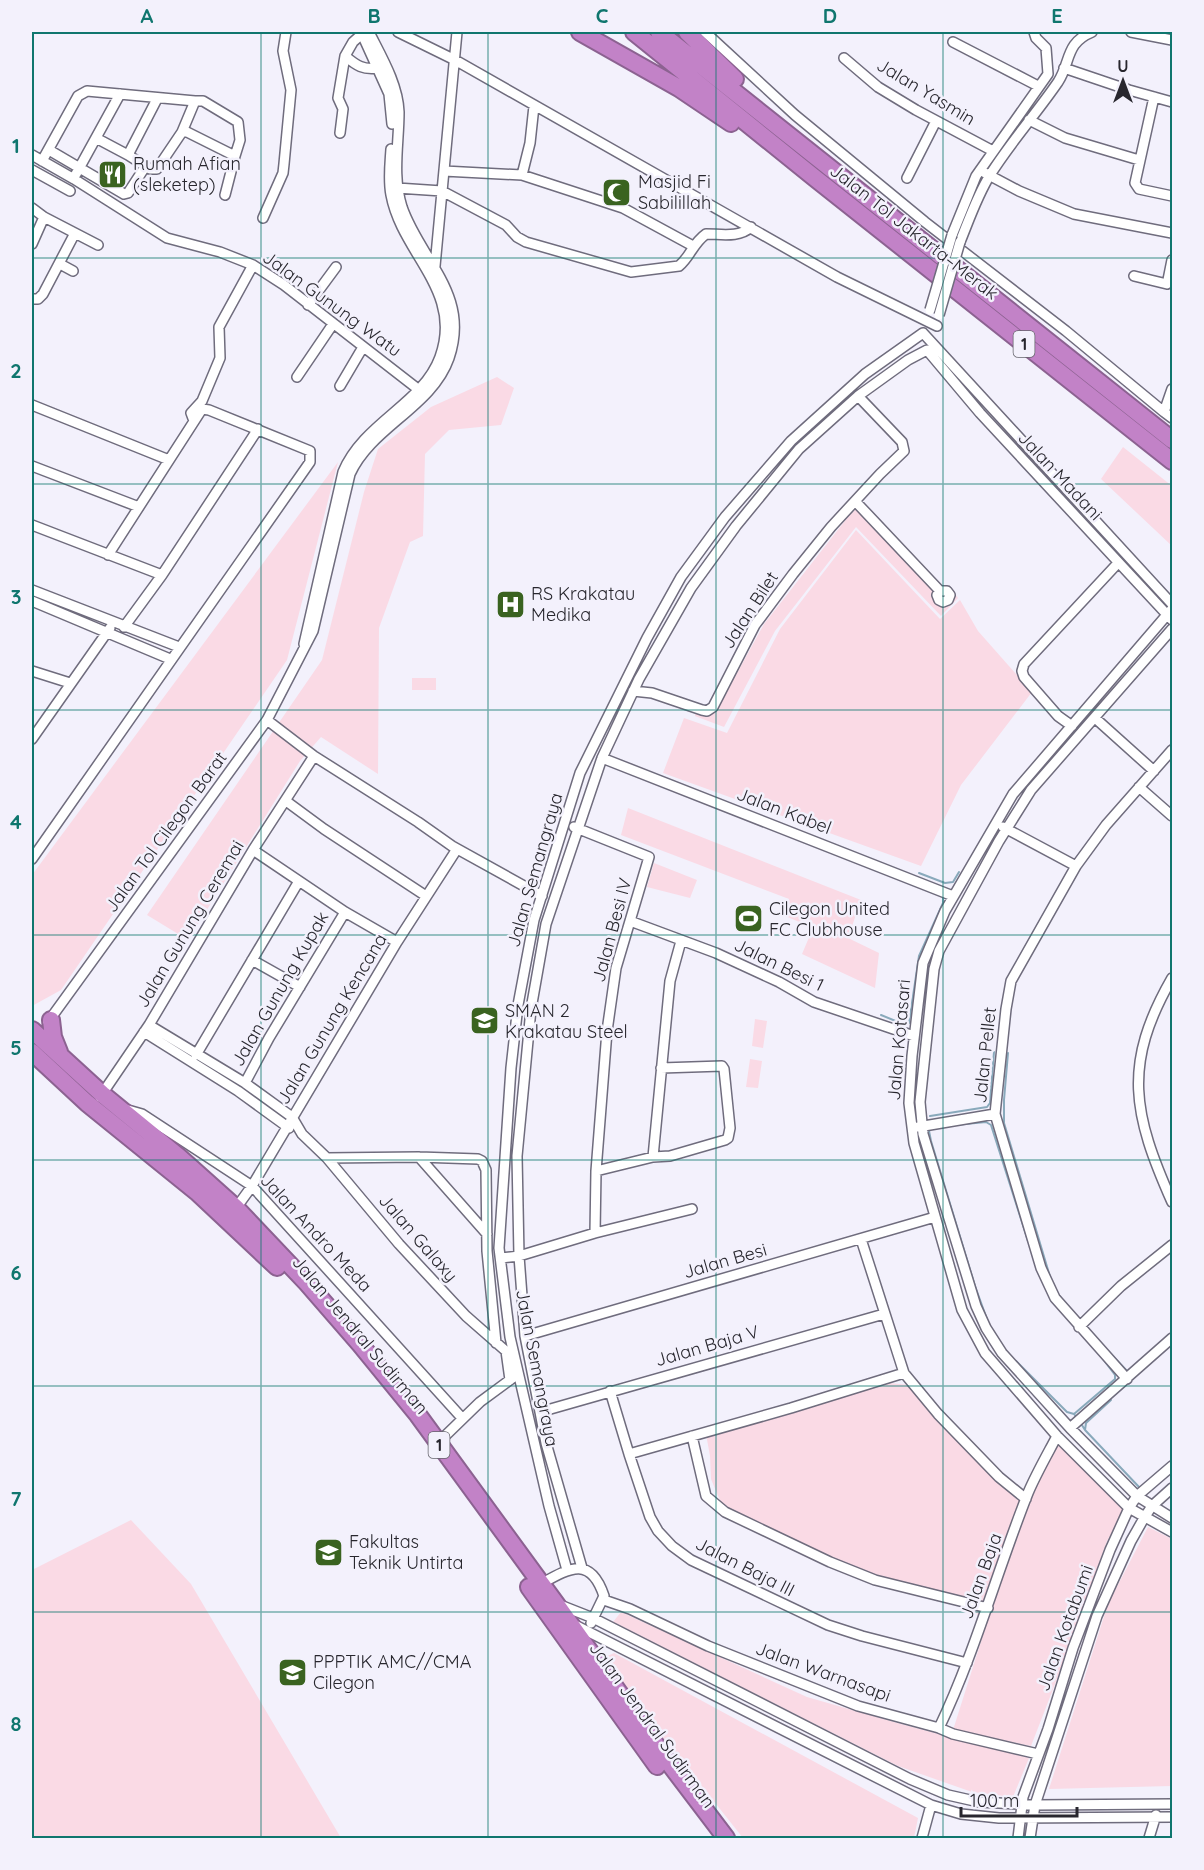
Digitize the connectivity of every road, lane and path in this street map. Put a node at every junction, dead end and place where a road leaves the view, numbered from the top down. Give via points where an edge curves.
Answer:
1 (286, 32) edge
2 (364, 32) edge
3 (398, 32) edge
4 (457, 32) edge
5 (580, 32) edge
6 (634, 32) edge
7 (659, 32) edge
8 (687, 32) edge
9 (705, 32) edge
10 (1034, 32) edge
11 (1092, 32) edge
12 (1131, 32) edge
13 (1083, 34) edge
14 (1173, 40) edge
15 (953, 42) dead end
16 (345, 56) junction
17 (844, 58) dead end
18 (455, 60) junction
19 (378, 68) junction
20 (1064, 68) junction
21 (1038, 86) junction
22 (120, 94) junction
23 (1154, 97) junction
24 (157, 99) junction
25 (195, 101) junction
26 (1173, 102) edge
27 (534, 106) junction
28 (1029, 120) junction
29 (936, 121) junction
30 (182, 132) junction
31 (340, 133) dead end
32 (792, 136) junction
33 (96, 138) junction
34 (49, 150) junction
35 (993, 152) junction
36 (128, 155) junction
37 (235, 156) junction
38 (37, 158) edge
39 (1139, 160) junction
40 (145, 166) junction
41 (32, 169) edge
42 (79, 169) junction
43 (980, 170) junction
44 (444, 171) junction
45 (522, 175) junction
46 (990, 176) junction
47 (74, 178) junction
48 (815, 178) junction
49 (907, 178) dead end
50 (398, 188) junction
51 (70, 191) dead end
52 (442, 191) junction
53 (225, 195) dead end
54 (1173, 196) edge
55 (32, 208) edge
56 (44, 217) junction
57 (263, 218) dead end
58 (750, 227) junction
59 (75, 233) junction
60 (1173, 233) edge
61 (32, 244) edge
62 (98, 245) dead end
63 (693, 246) junction
64 (1173, 260) edge
65 (60, 264) junction
66 (253, 265) junction
67 (435, 266) junction
68 (336, 267) dead end
69 (73, 271) dead end
70 (1134, 276) dead end
71 (1170, 281) edge
72 (32, 299) edge
73 (308, 305) junction
74 (926, 321) junction
75 (333, 324) junction
76 (937, 326) junction
77 (920, 335) junction
78 (363, 347) junction
79 (930, 348) junction
80 (297, 377) dead end
81 (340, 386) dead end
82 (1173, 389) edge
83 (422, 392) junction
84 (858, 396) junction
85 (32, 405) edge
86 (1164, 412) junction
87 (1173, 418) edge
88 (194, 421) junction
89 (258, 429) junction
90 (1173, 440) edge
91 (169, 460) junction
92 (1173, 461) edge
93 (32, 466) edge
94 (855, 501) junction
95 (139, 507) junction
96 (725, 517) junction
97 (32, 525) edge
98 (736, 526) junction
99 (108, 555) junction
100 (1118, 563) junction
101 (162, 575) junction
102 (32, 590) edge
103 (940, 591) dead end
104 (32, 601) edge
105 (1171, 612) edge
106 (113, 623) junction
107 (124, 627) junction
108 (1173, 629) edge
109 (107, 632) junction
110 (179, 647) junction
111 (170, 659) junction
112 (32, 671) edge
113 (639, 679) junction
114 (70, 683) junction
115 (633, 691) junction
116 (652, 693) junction
117 (1095, 718) junction
118 (267, 720) junction
119 (1072, 726) junction
120 (32, 739) edge
121 (1173, 750) edge
122 (314, 756) junction
123 (602, 758) junction
124 (1154, 771) junction
125 (1139, 787) junction
126 (286, 801) junction
127 (1173, 816) edge
128 (996, 823) junction
129 (564, 824) junction
130 (578, 828) junction
131 (1006, 829) junction
132 (457, 849) junction
133 (253, 850) junction
134 (32, 859) edge
135 (1076, 866) junction
136 (299, 881) junction
137 (946, 893) junction
138 (426, 896) junction
139 (542, 896) junction
140 (345, 912) junction
141 (630, 921) junction
142 (681, 941) junction
143 (397, 942) junction
144 (252, 960) junction
145 (1173, 978) edge
146 (300, 987) junction
147 (146, 1028) junction
148 (38, 1032) edge
149 (914, 1036) junction
150 (196, 1055) junction
151 (661, 1068) junction
152 (245, 1083) junction
153 (97, 1100) junction
154 (118, 1107) junction
155 (995, 1113) junction
156 (292, 1117) junction
157 (286, 1126) junction
158 (922, 1126) junction
159 (912, 1128) junction
160 (302, 1134) junction
161 (419, 1156) junction
162 (653, 1157) junction
163 (327, 1158) junction
164 (596, 1171) junction
165 (252, 1186) junction
166 (1173, 1202) edge
167 (236, 1208) junction
168 (692, 1209) dead end
169 (934, 1218) junction
170 (595, 1233) junction
171 (487, 1234) junction
172 (861, 1239) junction
173 (1173, 1245) edge
174 (519, 1256) junction
175 (501, 1258) junction
176 (884, 1314) junction
177 (1082, 1324) junction
178 (525, 1336) junction
179 (1173, 1338) edge
180 (496, 1343) junction
181 (996, 1345) junction
182 (506, 1351) junction
183 (984, 1353) junction
184 (515, 1359) junction
185 (904, 1373) junction
186 (514, 1377) junction
187 (1127, 1379) junction
188 (610, 1391) junction
189 (540, 1412) junction
190 (462, 1418) junction
191 (1071, 1427) junction
192 (446, 1435) dead end
193 (692, 1436) junction
194 (1057, 1436) junction
195 (628, 1454) junction
196 (1173, 1466) edge
197 (1173, 1488) edge
198 (1137, 1496) junction
199 (1026, 1499) junction
200 (1152, 1506) junction
201 (1129, 1508) junction
202 (1144, 1518) junction
203 (1173, 1518) edge
204 (1173, 1533) edge
205 (582, 1568) junction
206 (567, 1570) junction
207 (536, 1591) junction
208 (604, 1599) junction
209 (988, 1608) junction
210 (553, 1610) junction
211 (593, 1618) junction
212 (568, 1622) junction
213 (587, 1630) junction
214 (967, 1663) junction
215 (939, 1728) junction
216 (1038, 1754) junction
217 (1022, 1804) junction
218 (1173, 1804) edge
219 (931, 1805) junction
220 (1035, 1805) junction
221 (1157, 1805) junction
222 (1173, 1817) edge
223 (1020, 1818) junction
224 (1155, 1818) junction
225 (1032, 1819) junction
226 (711, 1839) edge
227 (726, 1839) edge
228 (922, 1839) edge
229 (1018, 1839) edge
230 (1030, 1839) edge
231 (1149, 1839) edge

1 - 57 street via 283,51 291,90 283,173
2 - 16 street
2 - 19 street
2 - 50 street via 388,72 399,110
3 - 18 street
4 - 18 street
5 - 48 highway via 679,88
6 - 48 highway, Jalan Tol Jakarta–Merak / 1
7 - 32 highway, Jalan Tol Jakarta–Merak / 1
8 - 32 highway
9 - 86 street via 795,115
10 - 21 street via 1047,52 1048,74
11 - 13 street
12 - 14 street
13 - 20 street via 1071,48
15 - 21 street
16 - 19 street via 359,67
16 - 31 street via 338,98 343,110
17 - 29 street, Jalan Yasmin via 878,87
18 - 27 street
18 - 44 street
19 - 83 street via 393,115 391,196 405,233 444,306 445,337 440,358
20 - 23 street
20 - 28 street via 1060,80
21 - 35 street
22 - 24 street
22 - 33 street
22 - 34 street via 81,93
23 - 26 street
23 - 39 street
24 - 25 street
24 - 36 street
25 - 30 street
25 - 37 street via 203,101 238,122 240,140
27 - 45 street
27 - 58 street
28 - 39 street via 1065,138
28 - 46 street
29 - 35 street, Jalan Yasmin
29 - 49 street
30 - 37 street
30 - 40 street via 157,169
32 - 90 highway, Jalan Tol Jakarta–Merak / 1
33 - 36 street
33 - 42 street
34 - 38 street
34 - 42 street
35 - 43 street
36 - 40 street
37 - 53 street
38 - 41 street
38 - 47 street, Jalan Gunung Watu
39 - 54 street via 1137,187
40 - 42 street via 125,194
41 - 51 street
42 - 47 street
43 - 46 street
43 - 74 street, bridge via 952,235
44 - 45 street
44 - 52 street
45 - 63 street via 623,208
46 - 60 street via 1074,214
46 - 76 street, bridge via 960,242
47 - 66 street, Jalan Gunung Watu via 167,238
48 - 92 highway, Jalan Tol Jakarta–Merak / 1
50 - 52 street
50 - 67 street via 412,229
52 - 63 street via 506,225 526,242 621,271 679,266
52 - 67 street
55 - 56 street
56 - 59 street
56 - 61 street
58 - 63 street via 738,234 706,234
58 - 74 street via 847,283
59 - 62 street
59 - 65 street
64 - 71 street
65 - 69 street
65 - 72 street via 41,297
66 - 73 street, Jalan Gunung Watu
66 - 88 street via 219,327 220,358 202,401 191,413
67 - 83 street via 451,303 454,330 449,358 440,375
68 - 73 street
70 - 71 street via 1167,284
73 - 75 street, Jalan Gunung Watu
74 - 76 street
74 - 77 street
75 - 78 street, Jalan Gunung Watu
75 - 80 street
76 - 79 street
77 - 79 street
77 - 96 street, Jalan Semangraya via 865,374 790,441
78 - 81 street
78 - 83 street, Jalan Gunung Watu
79 - 84 street, Jalan Semangraya
79 - 100 street, Jalan Madani via 966,398
79 - 105 street, Jalan Madani
82 - 86 street
83 - 118 street, Jalan Tol Cilegon Barat via 355,463 313,631
84 - 94 street, Jalan Bilet via 902,442 904,449
84 - 98 street, Jalan Semangraya via 799,449
85 - 91 street
86 - 87 street
88 - 89 street via 206,409
88 - 91 street
89 - 101 street
89 - 110 street via 310,451 310,462
91 - 95 street
93 - 95 street
94 - 103 street
94 - 116 street, Jalan Bilet via 755,625 712,707 702,710
95 - 99 street
96 - 98 street
96 - 129 street, Jalan Semangraya via 681,577 646,638 580,774
97 - 99 street
98 - 113 street, Jalan Semangraya via 691,588
99 - 101 street
100 - 105 street, Jalan Madani
100 - 119 street via 1024,664 1022,671 1052,709
101 - 107 street
102 - 106 street
104 - 109 street
105 - 119 street, Jalan Kotasari
106 - 107 street
106 - 109 street
107 - 110 street
108 - 117 street, Jalan Kotasari
109 - 111 street
109 - 114 street
110 - 111 street
111 - 134 street
112 - 114 street
113 - 115 street, Jalan Semangraya
113 - 116 street
114 - 120 street
115 - 116 street, Jalan Bilet
115 - 123 street, Jalan Semangraya
117 - 124 street
117 - 131 street, Jalan Kotasari via 1031,790
118 - 122 street
118 - 148 street, Jalan Tol Cilegon Barat
119 - 128 street, Jalan Kotasari via 1013,794
121 - 124 street, Jalan Pellet
122 - 126 street, Jalan Gunung Ceremai
122 - 132 street
123 - 130 street, Jalan Semangraya
123 - 137 street, Jalan Kabel
124 - 125 street, Jalan Pellet
125 - 127 street
125 - 135 street, Jalan Pellet
126 - 133 street, Jalan Gunung Ceremai
126 - 138 street
128 - 131 street
128 - 137 street, Jalan Kotasari
129 - 130 street
129 - 139 street, Jalan Semangraya
130 - 141 street, Jalan Besi IV via 649,857
130 - 174 street, Jalan Semangraya via 546,924 531,1009 517,1156
131 - 135 street
131 - 158 street, Jalan Kotasari via 935,963 920,1102
132 - 138 street, Jalan Gunung Kencana
132 - 139 street
133 - 136 street
133 - 147 street, Jalan Gunung Ceremai
135 - 155 street, Jalan Pellet via 1011,981
136 - 140 street
136 - 144 street
137 - 149 street, Jalan Kotasari via 924,959
138 - 143 street, Jalan Gunung Kencana
139 - 175 street, Jalan Semangraya via 517,1015 501,1210
140 - 143 street
140 - 146 street, Jalan Gunung Kupak
141 - 142 street, Jalan Besi 1
141 - 164 street, Jalan Besi IV via 616,968 607,1031
142 - 149 street, Jalan Besi 1 via 716,953 814,1002
142 - 151 street via 670,981
143 - 156 street, Jalan Gunung Kencana
144 - 146 street
144 - 150 street
145 - 166 street via 1145,1034 1138,1089 1146,1137
146 - 152 street, Jalan Gunung Kupak
147 - 150 street, Jalan Galaxy
147 - 153 street, Jalan Gunung Ceremai
147 - 157 street, Jalan Galaxy
148 - 153 highway, Jalan Jendral Sudirman / 1
148 - 153 highway, 1
149 - 159 street, Jalan Kotasari via 909,1103
150 - 152 street, Jalan Galaxy
151 - 162 street
151 - 162 street via 722,1066 730,1128 728,1138 722,1141
152 - 156 street, Jalan Galaxy
153 - 154 highway, 1
153 - 207 highway, Jalan Jendral Sudirman / 1 via 299,1289 404,1414
154 - 165 street, Jalan Andro Meda via 142,1114
154 - 167 highway, 1
155 - 158 street
155 - 177 street, Jalan Pellet via 1041,1268 1055,1298
156 - 157 street, Jalan Gunung Kencana
156 - 160 street, Jalan Galaxy
157 - 160 street, Jalan Galaxy
157 - 165 street, Jalan Gunung Kencana
158 - 159 street
158 - 181 street, Jalan Kotasari via 976,1306
159 - 169 street, Jalan Kotasari
160 - 163 street, Jalan Galaxy
161 - 163 street
161 - 171 street
161 - 171 street via 482,1161 486,1170
162 - 164 street
163 - 180 street, Jalan Galaxy via 406,1252
164 - 170 street, Jalan Besi IV
165 - 167 street, Jalan Gunung Kencana
165 - 190 street, Jalan Andro Meda
167 - 207 highway, 1 via 307,1283 410,1406
168 - 170 street
169 - 172 street, Jalan Besi
169 - 183 street, Jalan Kotasari via 962,1310
170 - 174 street
171 - 180 street
172 - 176 street
172 - 178 street, Jalan Besi
173 - 177 street via 1121,1286
174 - 175 street
174 - 178 street, Jalan Semangraya
175 - 184 street, Jalan Semangraya
176 - 185 street
176 - 188 street, Jalan Baja V
177 - 187 street, Jalan Pellet
178 - 189 street, Jalan Semangraya
179 - 187 street
180 - 182 street, Jalan Galaxy
181 - 183 street
181 - 191 street, Jalan Kotasari
182 - 184 street, Jalan Galaxy
182 - 186 street
183 - 194 street, Jalan Kotasari
184 - 186 street, Jalan Semangraya
185 - 193 street
185 - 199 street via 999,1477
186 - 190 street
186 - 206 street, Jalan Semangraya
187 - 191 street
188 - 189 street, Jalan Baja V
188 - 195 street, Jalan Baja III
189 - 205 street, Jalan Semangraya
190 - 192 street
191 - 198 street, Jalan Kotasari
193 - 195 street
193 - 209 street via 706,1496 725,1512 875,1580
194 - 199 street, Jalan Baja
194 - 201 street, Jalan Kotasari
195 - 214 street, Jalan Baja III via 658,1531 692,1560 828,1625
196 - 198 street, Jalan Kotabumi
197 - 200 street, Jalan Kotabumi
198 - 200 street, Jalan Kotasari
198 - 201 street, Jalan Kotabumi
199 - 209 street, Jalan Baja
200 - 202 street, Jalan Kotabumi
200 - 203 street, Jalan Kotasari
201 - 202 street, Jalan Kotasari
201 - 216 street, Jalan Kotabumi via 1083,1619
202 - 204 street, Jalan Kotasari
202 - 220 street, Jalan Kotabumi via 1097,1616
205 - 206 street
205 - 208 street via 599,1582
206 - 207 street
207 - 210 highway, Jalan Jendral Sudirman / 1
208 - 211 street
208 - 215 street, Jalan Warnasapi via 846,1702
209 - 214 street, Jalan Baja
210 - 211 street
210 - 212 highway, 1
210 - 226 highway, Jalan Jendral Sudirman / 1 via 631,1731
211 - 213 street
211 - 217 street via 929,1787 963,1799
212 - 213 street
212 - 227 highway, 1
213 - 219 street
214 - 215 street, Jalan Baja
215 - 216 street, Jalan Warnasapi
216 - 217 street, Jalan Kotabumi
217 - 220 street
217 - 223 street, Jalan Kotabumi
218 - 221 street
219 - 223 street via 980,1817
219 - 228 street
220 - 221 street
220 - 225 street, Jalan Kotabumi
221 - 224 street
222 - 224 street
223 - 225 street
223 - 229 street, Jalan Kotabumi
224 - 225 street
224 - 231 street
225 - 230 street, Jalan Kotabumi

